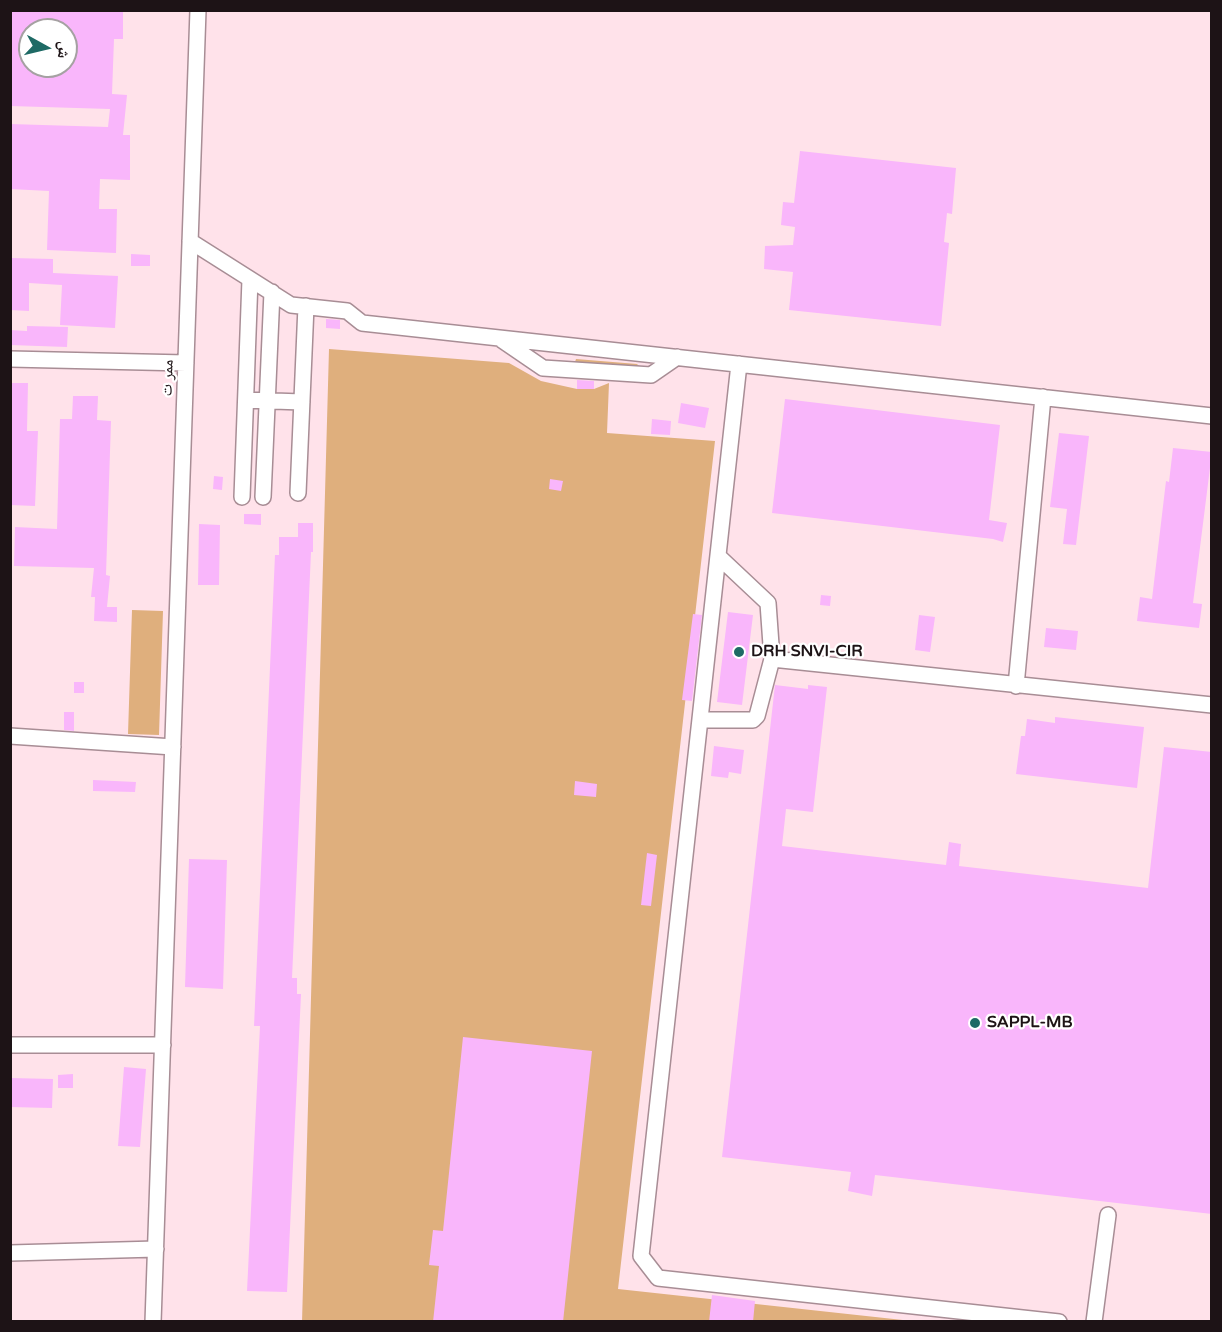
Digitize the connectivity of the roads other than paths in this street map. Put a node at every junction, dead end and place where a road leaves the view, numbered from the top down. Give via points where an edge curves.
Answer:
1 (198, 10) edge
2 (190, 241) junction
3 (250, 279) junction
4 (272, 292) junction
5 (306, 306) junction
6 (500, 338) junction
7 (677, 357) junction
8 (10, 359) edge
9 (186, 363) junction
10 (739, 364) junction
11 (1043, 398) junction
12 (246, 400) junction
13 (267, 400) junction
14 (302, 402) junction
15 (1212, 416) edge
16 (298, 493) dead end
17 (242, 497) dead end
18 (263, 497) dead end
19 (718, 556) junction
20 (772, 659) junction
21 (1016, 686) junction
22 (1212, 705) edge
23 (700, 720) junction
24 (10, 736) edge
25 (173, 747) junction
26 (10, 1045) edge
27 (163, 1045) junction
28 (1108, 1215) dead end
29 (156, 1249) junction
30 (10, 1252) edge
31 (153, 1322) edge
32 (1059, 1322) edge
33 (1094, 1322) edge

1 - 2 street, ممر ت
2 - 3 street
2 - 9 street, ممر ت
3 - 4 street
3 - 12 street
4 - 5 street via 291,305
4 - 13 street
5 - 6 street via 347,311 362,323
5 - 14 street
6 - 7 street
6 - 7 street via 543,368 651,375
7 - 10 street
8 - 9 street
9 - 25 street, ممر ت
10 - 11 street
10 - 19 street
11 - 15 street
11 - 21 street
12 - 13 street
12 - 17 street
13 - 14 street
13 - 18 street
14 - 16 street
19 - 20 street via 768,603
19 - 23 street
20 - 21 street
20 - 23 street via 753,720
21 - 22 street
23 - 32 street via 641,1256 658,1278
24 - 25 street
25 - 27 street, ممر ت
26 - 27 street
27 - 29 street, ممر ت
28 - 33 street
29 - 30 street
29 - 31 street, ممر ت

